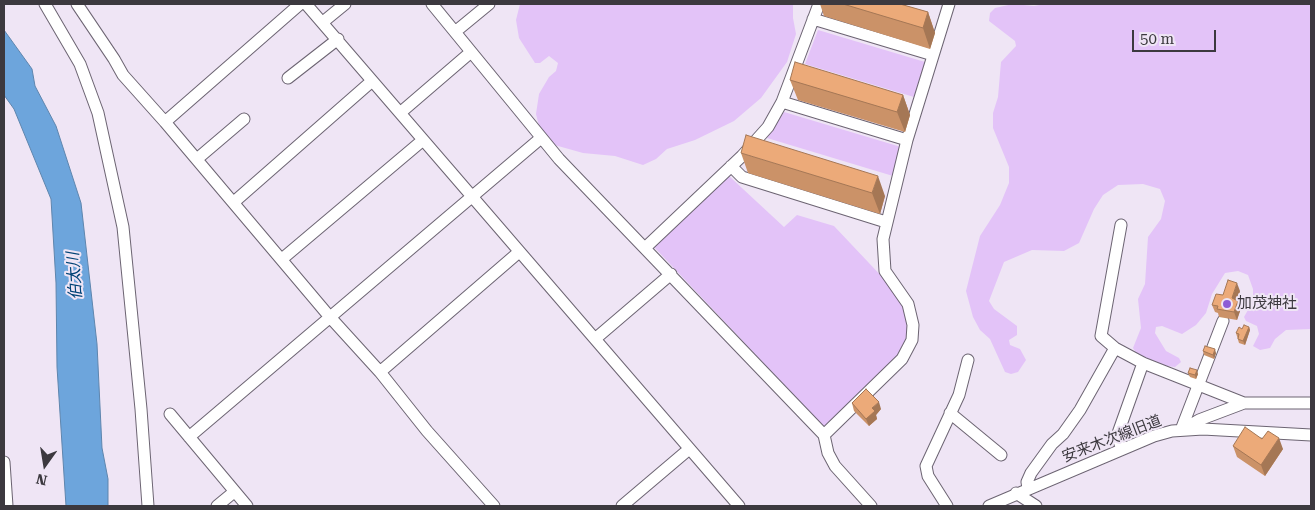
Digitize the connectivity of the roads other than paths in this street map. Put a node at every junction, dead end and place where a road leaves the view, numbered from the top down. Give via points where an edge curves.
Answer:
1 (45, 4) edge
2 (77, 4) edge
3 (300, 4) edge
4 (306, 4) edge
5 (345, 4) edge
6 (432, 4) edge
7 (489, 4) edge
8 (819, 4) edge
9 (949, 4) edge
10 (813, 19) junction
11 (323, 22) junction
12 (455, 32) junction
13 (338, 39) junction
14 (471, 52) junction
15 (933, 55) junction
16 (288, 78) dead end
17 (372, 81) junction
18 (782, 102) junction
19 (400, 113) junction
20 (244, 119) dead end
21 (165, 122) junction
22 (541, 138) junction
23 (424, 140) junction
24 (907, 140) junction
25 (197, 159) junction
26 (731, 166) junction
27 (472, 196) junction
28 (234, 202) junction
29 (886, 222) junction
30 (1121, 225) dead end
31 (646, 247) junction
32 (519, 252) junction
33 (282, 259) junction
34 (671, 274) junction
35 (329, 316) junction
36 (1223, 321) dead end
37 (595, 339) junction
38 (1115, 348) junction
39 (968, 360) dead end
40 (1143, 363) junction
41 (380, 372) junction
42 (1198, 383) junction
43 (1244, 403) junction
44 (1311, 403) edge
45 (950, 413) junction
46 (170, 414) dead end
47 (1180, 430) junction
48 (824, 435) junction
49 (1311, 436) edge
50 (190, 437) junction
51 (1122, 449) junction
52 (688, 450) junction
53 (1001, 455) dead end
54 (4, 462) edge
55 (1028, 488) junction
56 (234, 492) junction
57 (1016, 493) junction
58 (6, 506) edge
59 (148, 506) edge
60 (217, 506) edge
61 (247, 506) edge
62 (494, 506) edge
63 (622, 506) edge
64 (738, 506) edge
65 (871, 506) edge
66 (947, 506) edge
67 (989, 506) edge
68 (1036, 506) edge

1 - 59 street via 80,64 98,113 123,227
2 - 21 street via 123,75
3 - 21 street
4 - 11 street
5 - 11 street
6 - 12 street
7 - 12 street
8 - 10 street
9 - 15 street via 937,25
10 - 15 street
10 - 18 street via 798,74
11 - 13 street
12 - 14 street
13 - 16 street
13 - 17 street
14 - 19 street
14 - 22 street
15 - 24 street via 911,109
17 - 19 street
17 - 28 street
18 - 24 street
18 - 26 street via 756,148
19 - 23 street
20 - 25 street
21 - 25 street
22 - 27 street
22 - 31 street
23 - 27 street
23 - 33 street
24 - 29 street via 889,188
25 - 28 street
26 - 29 street via 742,177
26 - 31 street
27 - 32 street
27 - 35 street
28 - 33 street
29 - 48 street via 882,254 885,271 908,304 914,325 912,340 902,359
30 - 38 street via 1101,336
31 - 34 street
32 - 37 street
32 - 41 street
33 - 35 street
34 - 37 street
34 - 48 street
35 - 41 street
35 - 50 street
36 - 42 street
37 - 52 street
38 - 40 street
38 - 55 street via 1080,410 1031,473
39 - 45 street via 959,395
40 - 42 street
40 - 51 street via 1116,436
41 - 62 street
42 - 43 street
42 - 47 street
43 - 44 street
43 - 47 street
45 - 53 street
45 - 66 street via 926,466 928,476
46 - 50 street
47 - 49 street, 安来木次線旧道
47 - 51 street, 安来木次線旧道
48 - 65 street via 835,466
50 - 56 street
51 - 55 street, 安来木次線旧道
52 - 63 street
52 - 64 street
54 - 58 street
55 - 57 street, 安来木次線旧道
56 - 60 street
56 - 61 street
57 - 67 street, 安来木次線旧道
57 - 68 street

